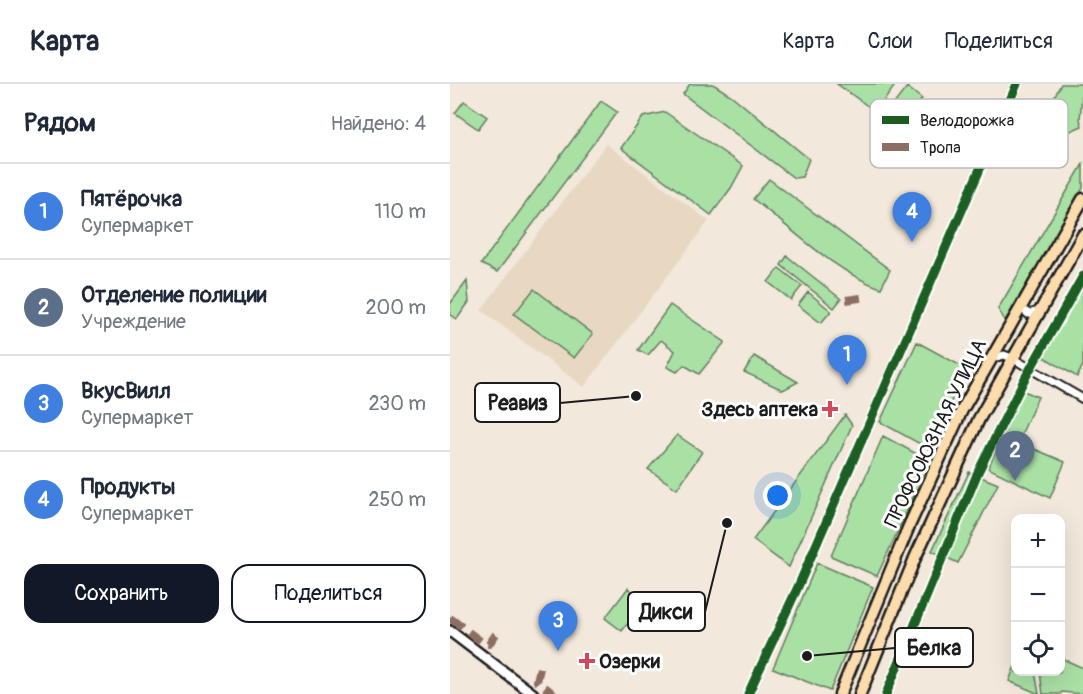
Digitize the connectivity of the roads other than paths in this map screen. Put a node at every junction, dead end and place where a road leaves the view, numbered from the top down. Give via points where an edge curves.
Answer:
1 (1017, 84) edge
2 (1010, 99) edge
3 (980, 168) edge
4 (1083, 199) edge
5 (1083, 235) edge
6 (1022, 301) junction
7 (1040, 310) junction
8 (1012, 358) junction
9 (988, 360) junction
10 (1083, 399) edge
11 (450, 630) edge
12 (532, 694) edge
13 (748, 694) edge
14 (840, 694) edge
15 (860, 694) edge

1 - 2 street
3 - 13 street
4 - 6 main road, ПРОФСОЮЗНАЯ УЛИЦА
5 - 7 main road, ПРОФСОЮЗНАЯ УЛИЦА
6 - 7 street via 1028,314
6 - 9 main road, ПРОФСОЮЗНАЯ УЛИЦА
7 - 8 main road, ПРОФСОЮЗНАЯ УЛИЦА
8 - 9 street via 997,356
8 - 10 street
8 - 15 main road, ПРОФСОЮЗНАЯ УЛИЦА via 949,482
9 - 14 main road, ПРОФСОЮЗНАЯ УЛИЦА via 938,461
11 - 12 main road

